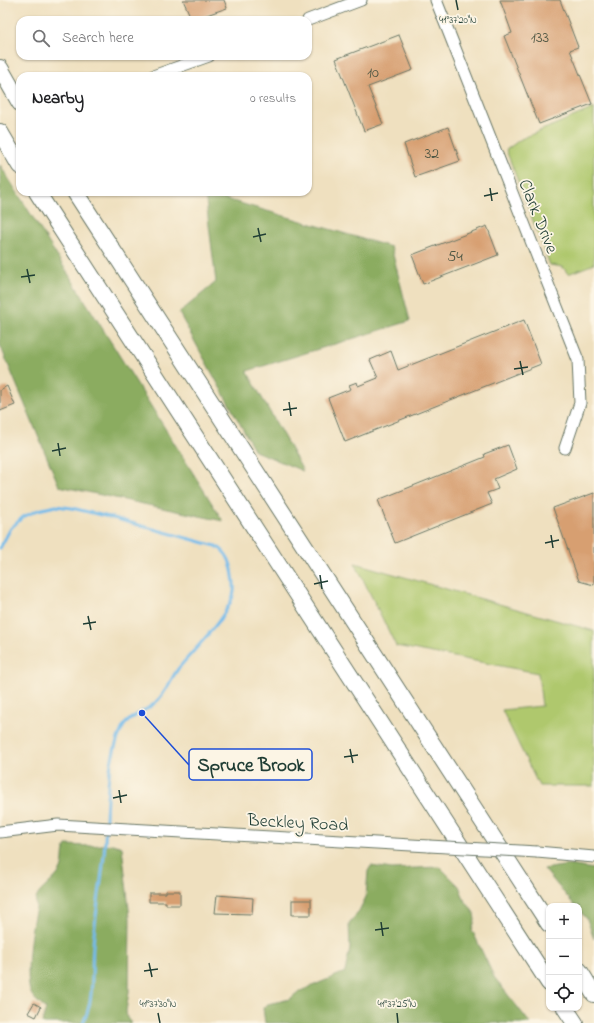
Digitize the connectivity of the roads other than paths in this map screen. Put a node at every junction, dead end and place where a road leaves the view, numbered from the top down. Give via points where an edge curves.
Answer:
1 (361, 0) edge
2 (436, 0) edge
3 (312, 18) edge
4 (198, 60) edge
5 (0, 68) edge
6 (164, 72) edge
7 (16, 96) edge
8 (0, 132) edge
9 (16, 159) edge
10 (39, 196) edge
11 (78, 196) edge
12 (565, 448) dead end
13 (0, 832) edge
14 (594, 857) edge
15 (546, 919) edge
16 (582, 975) edge
17 (546, 978) edge
18 (594, 994) edge
19 (567, 1011) edge
20 (575, 1023) edge

1 - 3 street
2 - 12 street, Clark Drive via 578,360 580,403
4 - 6 street
5 - 7 highway
8 - 9 highway
10 - 17 highway
11 - 15 highway
13 - 14 street, Beckley Road, bridge via 58,825
16 - 18 highway
19 - 20 highway

